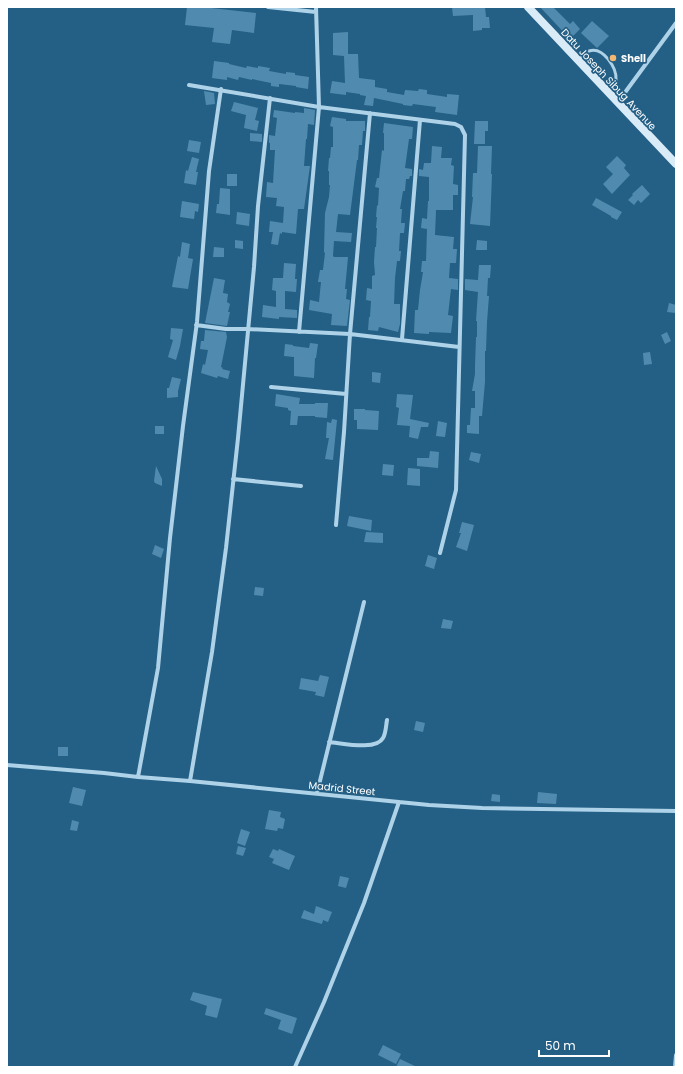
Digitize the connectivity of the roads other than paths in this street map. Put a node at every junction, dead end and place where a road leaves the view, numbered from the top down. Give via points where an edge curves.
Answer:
1 (268, 7) edge
2 (316, 7) edge
3 (528, 7) edge
4 (316, 12) junction
5 (676, 23) edge
6 (578, 60) junction
7 (189, 85) dead end
8 (221, 89) junction
9 (608, 92) junction
10 (270, 98) junction
11 (618, 102) junction
12 (319, 107) junction
13 (370, 113) junction
14 (420, 120) junction
15 (676, 164) edge
16 (196, 325) junction
17 (248, 329) junction
18 (299, 332) junction
19 (350, 334) junction
20 (402, 340) junction
21 (460, 347) junction
22 (271, 387) dead end
23 (346, 394) junction
24 (234, 479) junction
25 (301, 486) dead end
26 (336, 526) dead end
27 (440, 553) dead end
28 (364, 602) dead end
29 (388, 720) dead end
30 (329, 742) junction
31 (7, 765) edge
32 (138, 777) junction
33 (190, 781) junction
34 (317, 793) junction
35 (399, 802) junction
36 (676, 811) edge
37 (676, 1055) edge
38 (295, 1067) edge
39 (675, 1067) edge

1 - 4 street
2 - 4 street
3 - 6 main road, Datu Joseph Sibug Avenue
4 - 12 street
5 - 11 street
6 - 9 main road, Datu Joseph Sibug Avenue
6 - 9 lane via 594,50 605,56 612,64 616,79
7 - 8 street
8 - 10 street
8 - 16 street via 209,171
9 - 11 main road, Datu Joseph Sibug Avenue
10 - 12 street
10 - 17 street
11 - 15 main road, Datu Joseph Sibug Avenue
12 - 13 street
12 - 18 street
13 - 14 street
13 - 19 street
14 - 20 street
14 - 21 street via 455,124 461,127 465,135
16 - 17 street
16 - 32 street via 170,538 158,668
17 - 18 street
17 - 24 street
18 - 19 street
19 - 20 street
19 - 23 street
20 - 21 street
21 - 27 street via 456,490
22 - 23 street
23 - 26 street
24 - 25 street
24 - 33 street via 212,652
28 - 30 street
29 - 30 street via 384,738 376,744 364,746
30 - 34 street
31 - 32 street, Madrid Street
32 - 33 street, Madrid Street
33 - 34 street, Madrid Street
34 - 35 street, Madrid Street
35 - 36 street, Madrid Street via 482,808
35 - 38 street via 361,910
37 - 39 street

